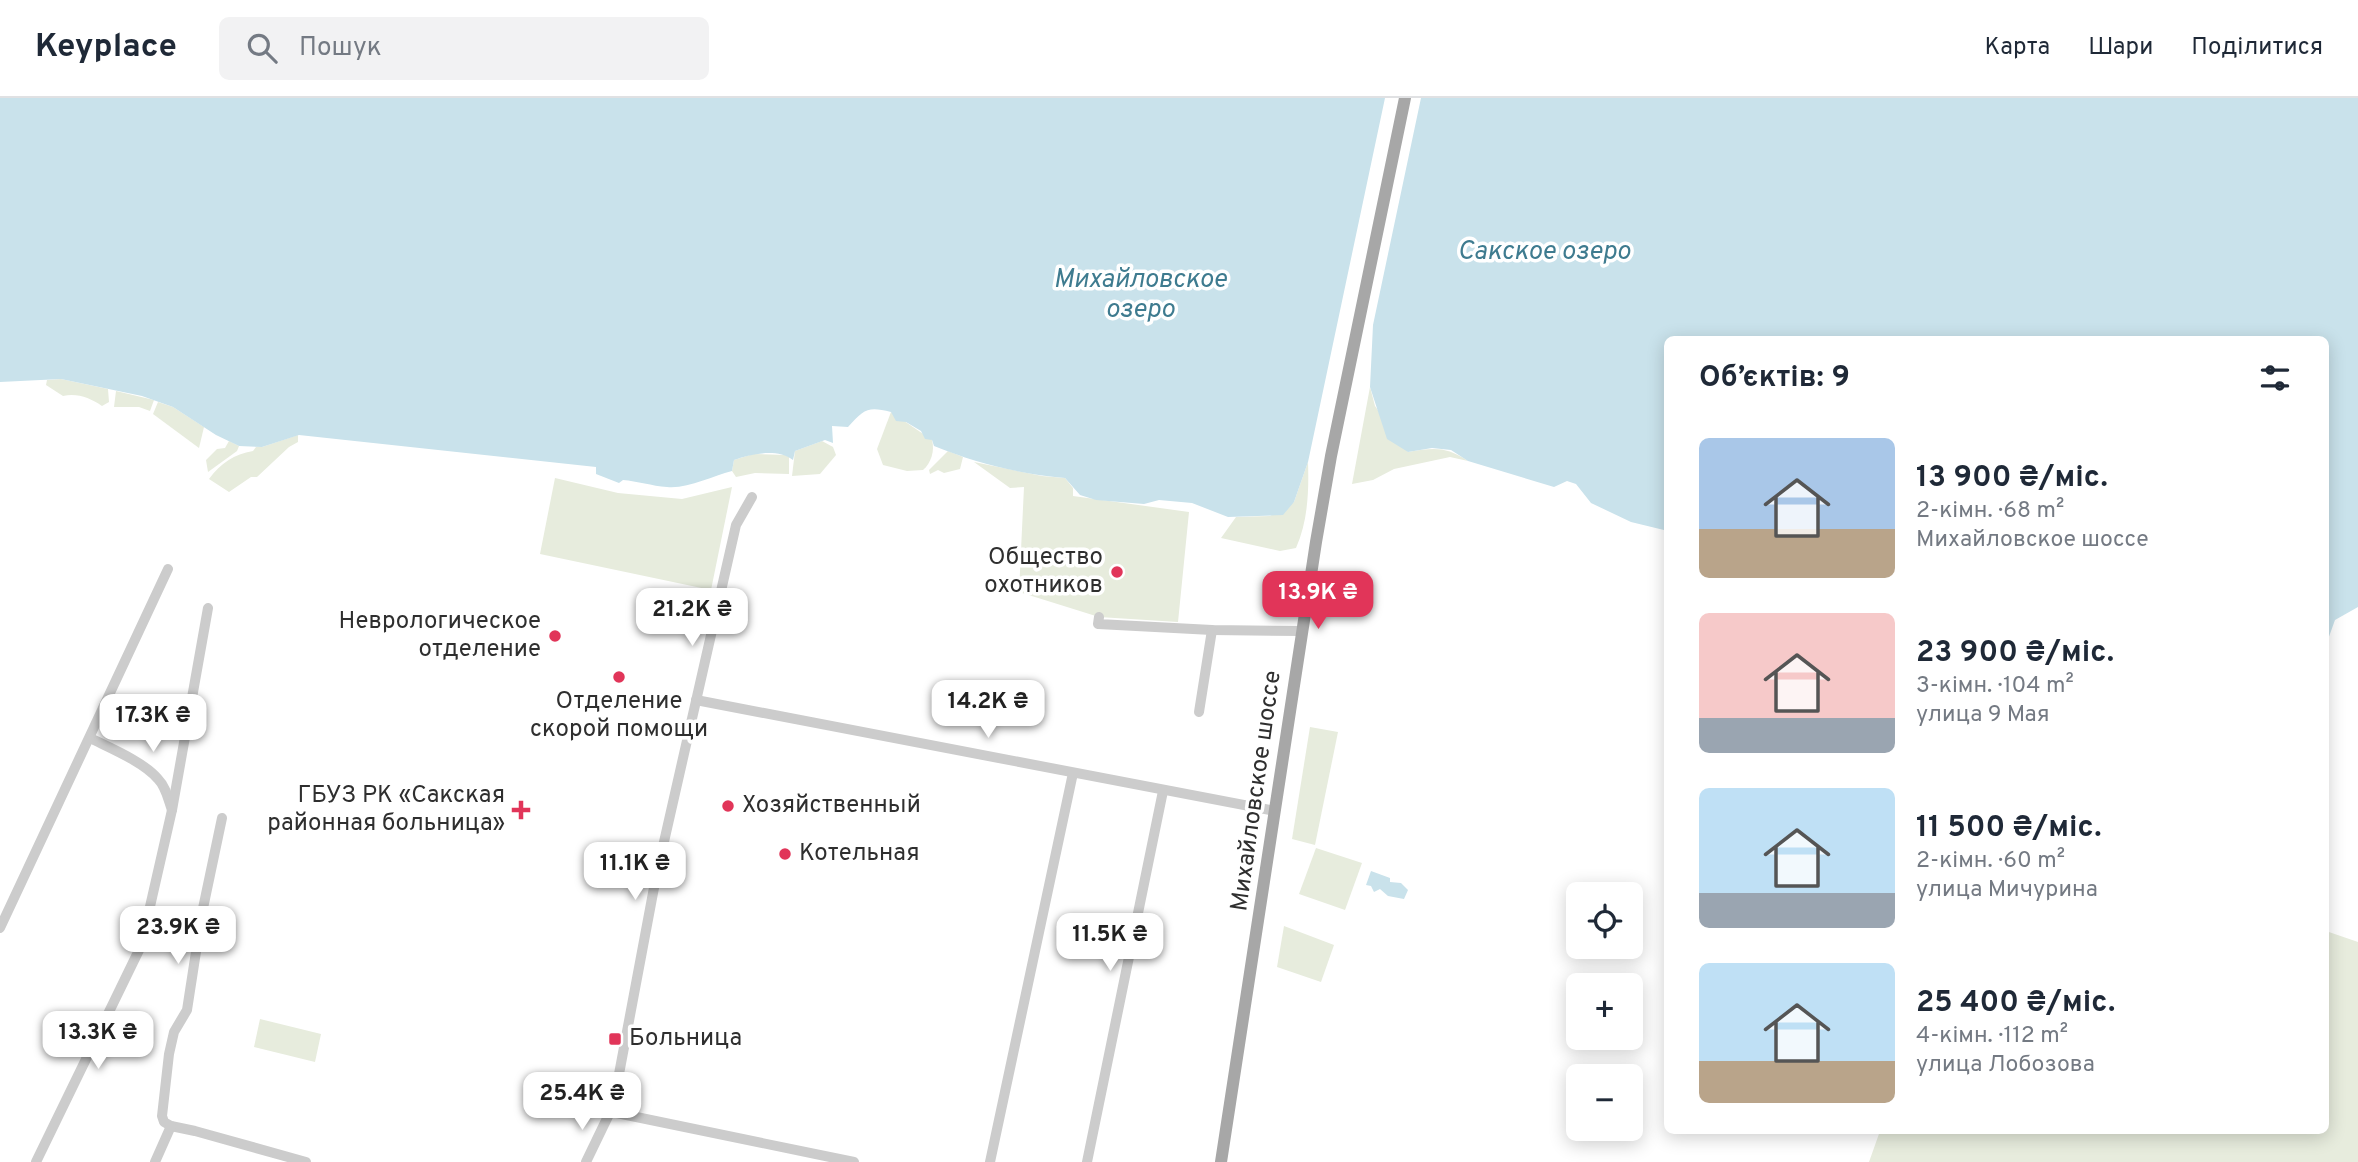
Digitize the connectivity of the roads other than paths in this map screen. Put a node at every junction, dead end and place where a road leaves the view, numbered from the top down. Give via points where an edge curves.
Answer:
1 (1405, 98) edge
2 (752, 497) dead end
3 (168, 569) dead end
4 (208, 608) dead end
5 (1099, 617) dead end
6 (1212, 630) junction
7 (1302, 631) junction
8 (696, 700) junction
9 (1199, 712) dead end
10 (90, 738) junction
11 (1073, 773) junction
12 (1163, 791) junction
13 (172, 810) junction
14 (1275, 811) junction
15 (222, 818) dead end
16 (0, 928) edge
17 (611, 1114) junction
18 (171, 1126) junction
19 (36, 1162) edge
20 (155, 1162) edge
21 (306, 1162) edge
22 (586, 1162) edge
23 (854, 1162) edge
24 (990, 1162) edge
25 (1087, 1162) edge
26 (1221, 1162) edge

1 - 7 main road, Михайловское шоссе via 1331,456
2 - 8 street via 736,525
3 - 10 street
4 - 13 street
5 - 6 street via 1098,624
6 - 7 street
6 - 9 street
7 - 14 main road, Михайловское шоссе
8 - 11 street
8 - 17 street
10 - 13 street via 148,769 166,790
10 - 16 street
11 - 12 street
11 - 24 street
12 - 14 street
12 - 25 street
13 - 19 street via 141,946
14 - 26 main road, Михайловское шоссе
15 - 18 street via 187,1010 174,1032 169,1054 162,1116
17 - 22 street
17 - 23 street
18 - 20 street
18 - 21 street

